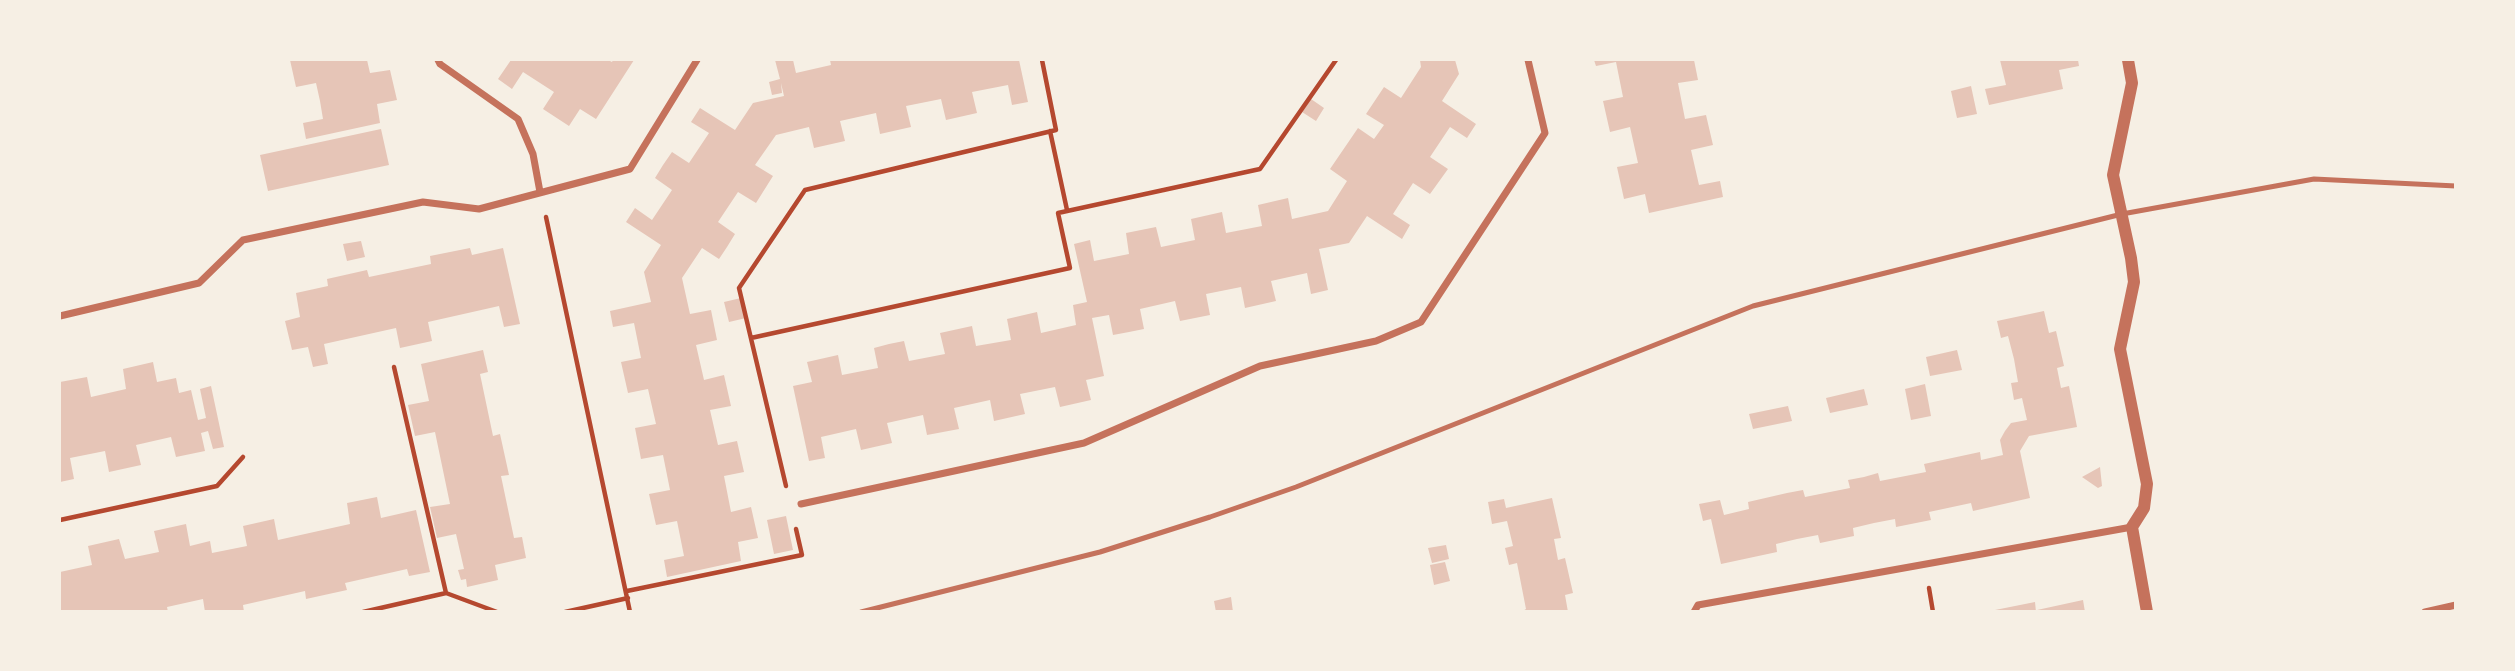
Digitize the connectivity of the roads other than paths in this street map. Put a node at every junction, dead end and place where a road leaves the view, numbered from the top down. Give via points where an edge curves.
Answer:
1 (438, 60) edge
2 (697, 60) edge
3 (1528, 60) edge
4 (2129, 60) edge
5 (2455, 186) edge
6 (540, 192) junction
7 (2122, 214) junction
8 (60, 316) edge
9 (801, 504) dead end
10 (2132, 527) junction
11 (2455, 605) edge
12 (861, 611) edge
13 (1694, 611) edge
14 (2147, 611) edge
15 (2425, 611) edge

1 - 6 street via 517,120 533,154
2 - 6 street via 630,169
3 - 9 street via 1545,133 1421,322 1376,341 1259,366 1084,443
4 - 7 street via 2132,83 2113,175
5 - 7 lane via 2314,179
6 - 8 street via 480,209 423,202 243,240 199,283
7 - 10 street via 2134,282 2120,349 2147,484 2144,509
7 - 12 lane via 1753,306 1210,517 1100,552
10 - 13 street via 1698,605
10 - 14 street
11 - 15 street

